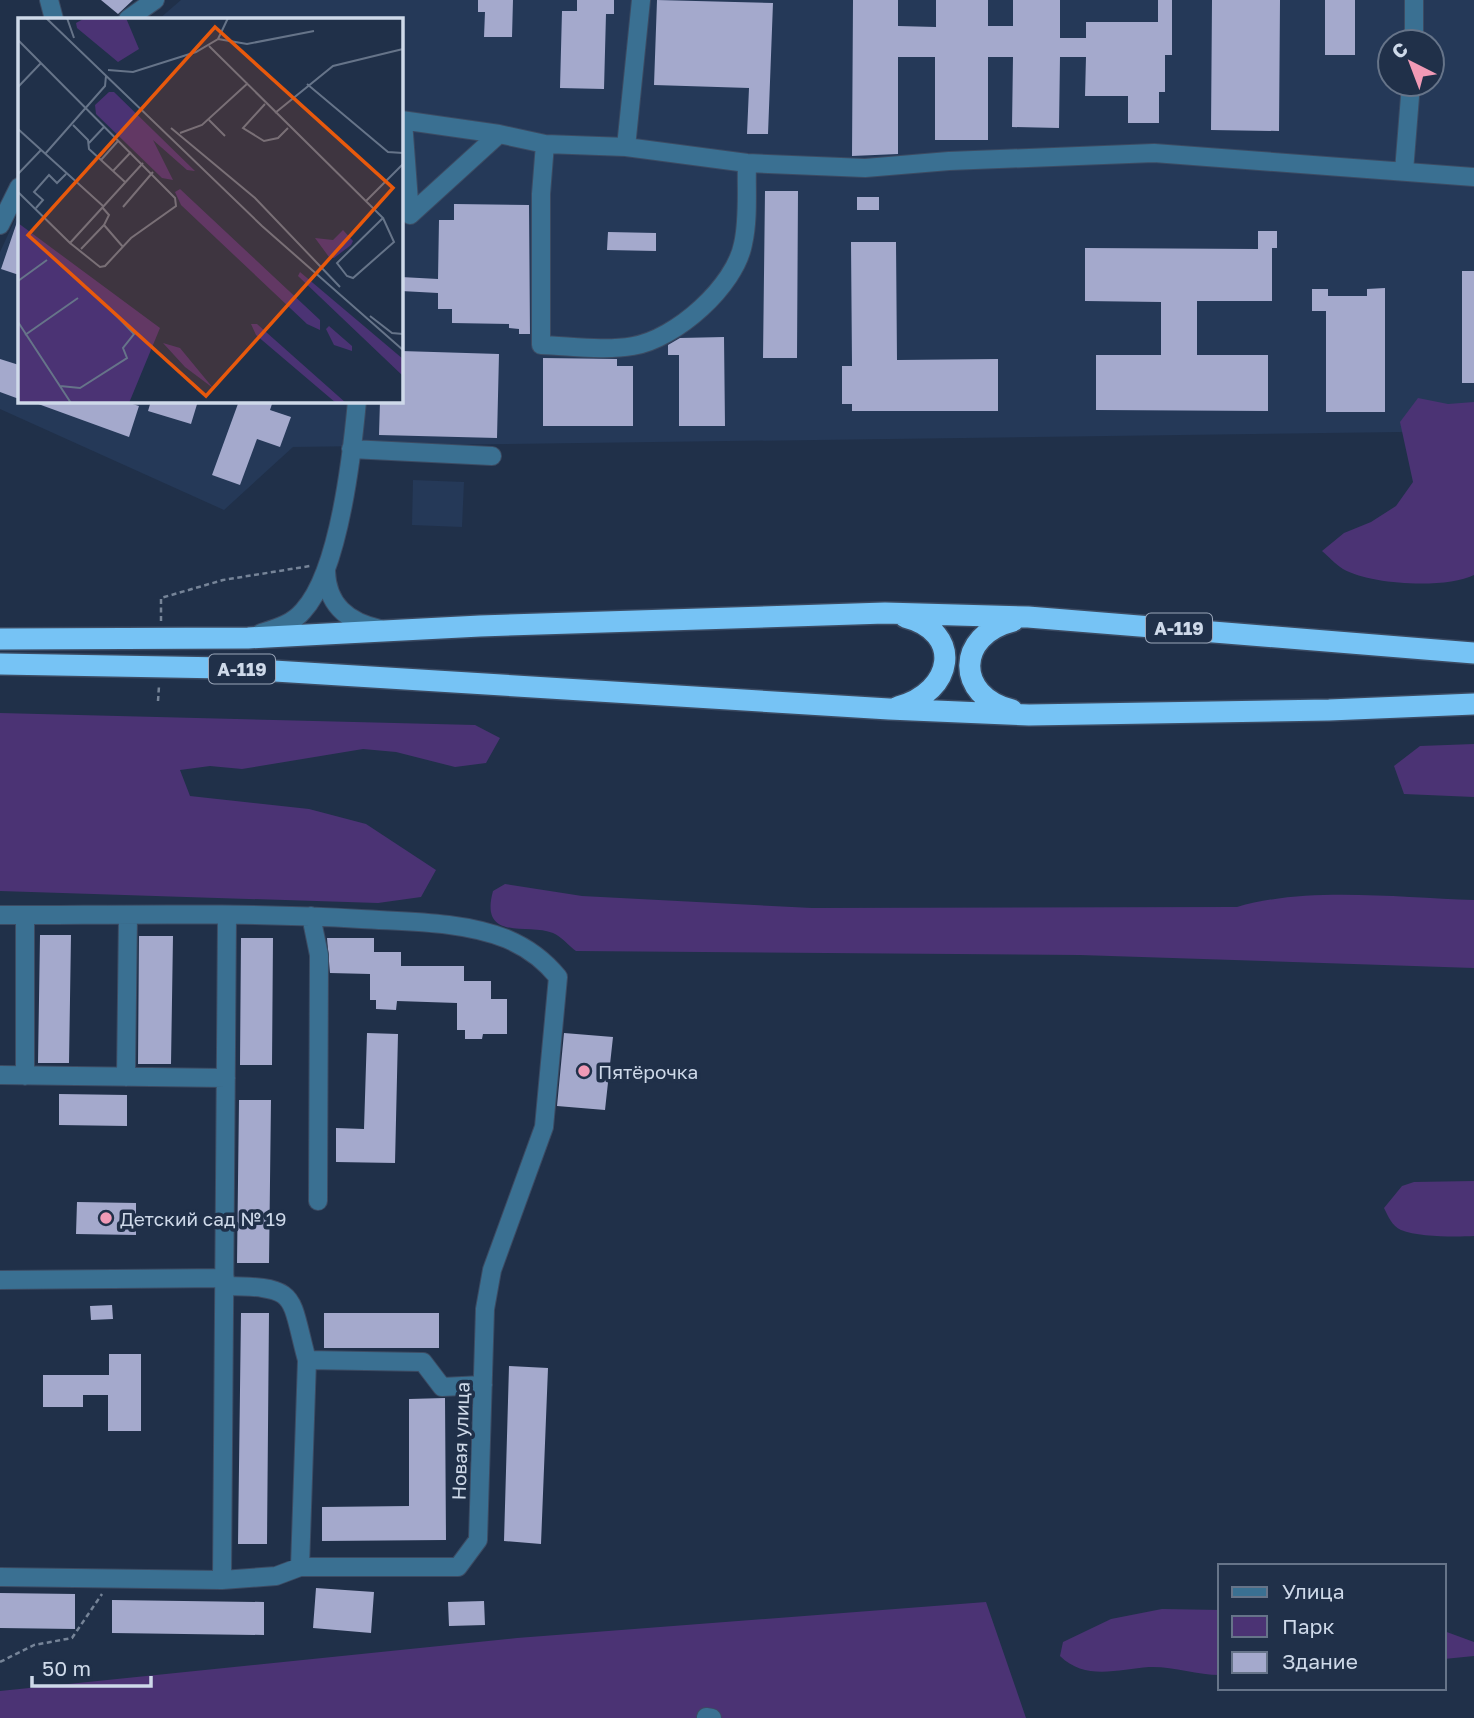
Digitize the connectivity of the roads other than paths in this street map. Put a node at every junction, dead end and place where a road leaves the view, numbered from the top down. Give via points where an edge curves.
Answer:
1 (49, 0) edge
2 (155, 0) edge
3 (641, 0) edge
4 (1414, 0) edge
5 (54, 18) edge
6 (129, 18) edge
7 (1414, 28) edge
8 (1410, 98) edge
9 (402, 121) edge
10 (499, 134) junction
11 (545, 144) junction
12 (626, 147) junction
13 (747, 163) junction
14 (1404, 172) junction
15 (1474, 177) edge
16 (18, 189) edge
17 (0, 225) edge
18 (357, 402) edge
19 (351, 449) junction
20 (492, 456) dead end
21 (327, 565) junction
22 (885, 613) junction
23 (1028, 617) junction
24 (385, 630) junction
25 (248, 638) junction
26 (0, 639) edge
27 (1474, 653) edge
28 (0, 664) edge
29 (1474, 704) edge
30 (889, 709) junction
31 (1030, 715) junction
32 (0, 915) edge
33 (25, 915) junction
34 (128, 915) junction
35 (227, 915) junction
36 (310, 916) junction
37 (0, 1075) edge
38 (25, 1076) junction
39 (126, 1077) junction
40 (226, 1078) junction
41 (317, 1200) dead end
42 (0, 1280) edge
43 (225, 1282) junction
44 (307, 1360) junction
45 (483, 1385) junction
46 (300, 1567) junction
47 (0, 1577) edge
48 (222, 1580) junction
49 (706, 1717) edge
50 (712, 1718) edge

1 - 5 street
2 - 6 street
3 - 12 street
4 - 7 street
8 - 14 street
9 - 10 street
9 - 10 street via 410,215
10 - 11 street
11 - 12 street
11 - 13 street via 541,345 630,347 690,318 727,281 743,244
12 - 13 street
13 - 14 street via 865,168 1154,153
14 - 15 street
16 - 17 street
18 - 19 street
19 - 20 street
19 - 21 street
21 - 24 street via 327,585 338,609 365,626
21 - 25 street via 313,599 293,621
22 - 23 highway, А-119
22 - 24 highway, А-119
22 - 30 highway via 926,625 938,638 944,655 943,673 934,689 916,702
23 - 27 highway, А-119
23 - 31 highway via 986,631 972,649 969,670 976,690 995,706
24 - 25 highway, А-119
25 - 26 highway, А-119
28 - 30 highway, А-119 via 225,668
29 - 31 highway, А-119
30 - 31 highway, А-119
32 - 33 street
33 - 34 street
33 - 38 street
34 - 35 street
34 - 39 street
35 - 36 street
35 - 40 street
36 - 41 street via 319,955
36 - 45 street, Новая улица via 478,930 521,946 558,977 544,1127 496,1257 485,1310
37 - 38 street
38 - 39 street
39 - 40 street
40 - 43 street
42 - 43 street
43 - 44 street via 264,1286 287,1295
43 - 48 street
44 - 45 street via 423,1362 442,1387
44 - 46 street
45 - 46 street, Новая улица via 478,1540 457,1567
46 - 48 street via 276,1576
47 - 48 street
49 - 50 street

